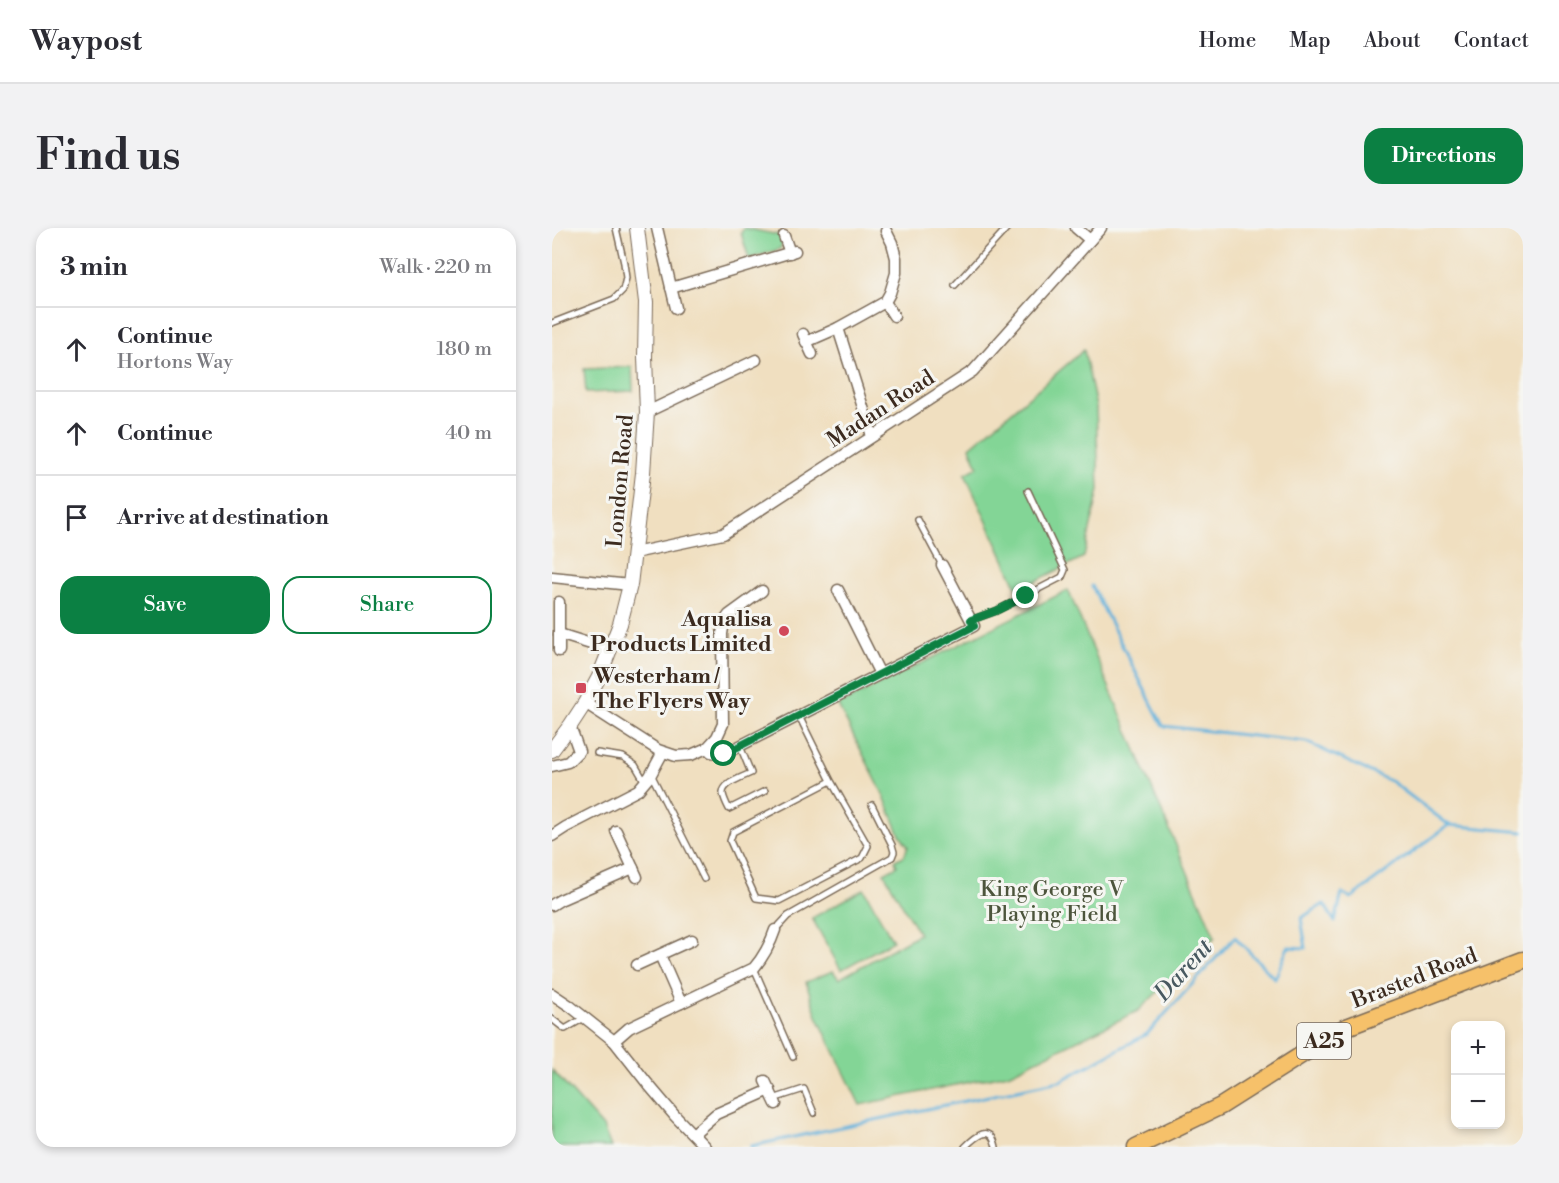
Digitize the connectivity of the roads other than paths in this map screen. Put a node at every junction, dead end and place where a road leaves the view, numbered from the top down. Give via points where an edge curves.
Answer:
1 (616, 228) edge
2 (637, 228) edge
3 (657, 228) edge
4 (1007, 228) edge
5 (1076, 228) edge
6 (1101, 228) edge
7 (886, 231) dead end
8 (784, 236) dead end
9 (1090, 240) junction
10 (955, 285) dead end
11 (671, 288) junction
12 (885, 302) junction
13 (676, 308) dead end
14 (894, 316) dead end
15 (552, 323) edge
16 (838, 328) junction
17 (812, 354) dead end
18 (756, 360) dead end
19 (647, 412) junction
20 (872, 436) junction
21 (1028, 491) dead end
22 (918, 520) dead end
23 (634, 554) junction
24 (942, 565) joint
25 (552, 577) edge
26 (630, 585) junction
27 (838, 590) dead end
28 (762, 591) dead end
29 (559, 602) dead end
30 (973, 623) junction
31 (559, 634) junction
32 (610, 650) junction
33 (559, 651) dead end
34 (880, 674) junction
35 (585, 703) junction
36 (799, 716) junction
37 (570, 726) junction
38 (740, 746) junction
39 (707, 748) junction
40 (552, 750) edge
41 (663, 752) junction
42 (597, 753) dead end
43 (552, 766) edge
44 (648, 778) junction
45 (831, 781) junction
46 (765, 791) dead end
47 (872, 805) dead end
48 (616, 831) dead end
49 (552, 836) edge
50 (704, 879) dead end
51 (552, 905) edge
52 (775, 930) joint
53 (692, 940) dead end
54 (660, 955) junction
55 (1523, 960) edge
56 (637, 965) dead end
57 (754, 968) junction
58 (552, 994) edge
59 (681, 1003) junction
60 (584, 1018) junction
61 (552, 1020) edge
62 (614, 1041) junction
63 (793, 1057) dead end
64 (771, 1094) joint
65 (814, 1113) dead end
66 (693, 1134) junction
67 (705, 1147) edge
68 (965, 1147) edge
69 (996, 1147) edge
70 (1136, 1147) edge

1 - 15 lane via 626,278 623,290 614,299
2 - 19 street, London Road via 646,302
3 - 11 street
4 - 10 lane
5 - 9 street
6 - 9 street, Madan Road
7 - 12 street via 896,258 896,273
8 - 11 street via 792,252
9 - 20 street, Madan Road via 974,371
11 - 13 street
12 - 14 street
12 - 16 street
16 - 17 street via 805,338
16 - 20 street
18 - 19 street
19 - 23 street, London Road
20 - 23 street, Madan Road via 723,534
21 - 30 lane via 1065,570 1062,577
22 - 24 lane
23 - 26 street, London Road
24 - 30 street
25 - 26 street
26 - 32 street, London Road
27 - 34 street
28 - 39 street via 724,622 723,724
29 - 31 street
30 - 34 street
31 - 32 street
31 - 33 street
32 - 35 street, London Road
34 - 36 street
35 - 37 street, London Road
35 - 41 street
36 - 38 street
36 - 45 lane
37 - 40 street, London Road
37 - 43 street via 579,751 568,762
38 - 39 street via 724,754
38 - 46 lane via 751,773 725,788 729,809
39 - 41 street via 691,755
41 - 44 street
42 - 44 lane via 623,757
44 - 49 street via 638,790
44 - 50 lane
45 - 45 lane via 733,832 730,841 756,897 779,901 862,858 868,846
47 - 52 lane via 892,845 892,857 788,916
48 - 51 street via 635,872
52 - 57 street via 763,958
53 - 54 street
54 - 56 street
54 - 59 street
55 - 70 main road, Brasted Road / A25 via 1344,1028 1221,1106
57 - 59 street
57 - 63 lane
58 - 60 street
59 - 62 street via 629,1028
60 - 61 lane via 566,1029
60 - 62 street
62 - 66 street
64 - 65 lane via 804,1089
64 - 66 street via 716,1114
66 - 67 street
68 - 69 lane via 978,1135 989,1134

